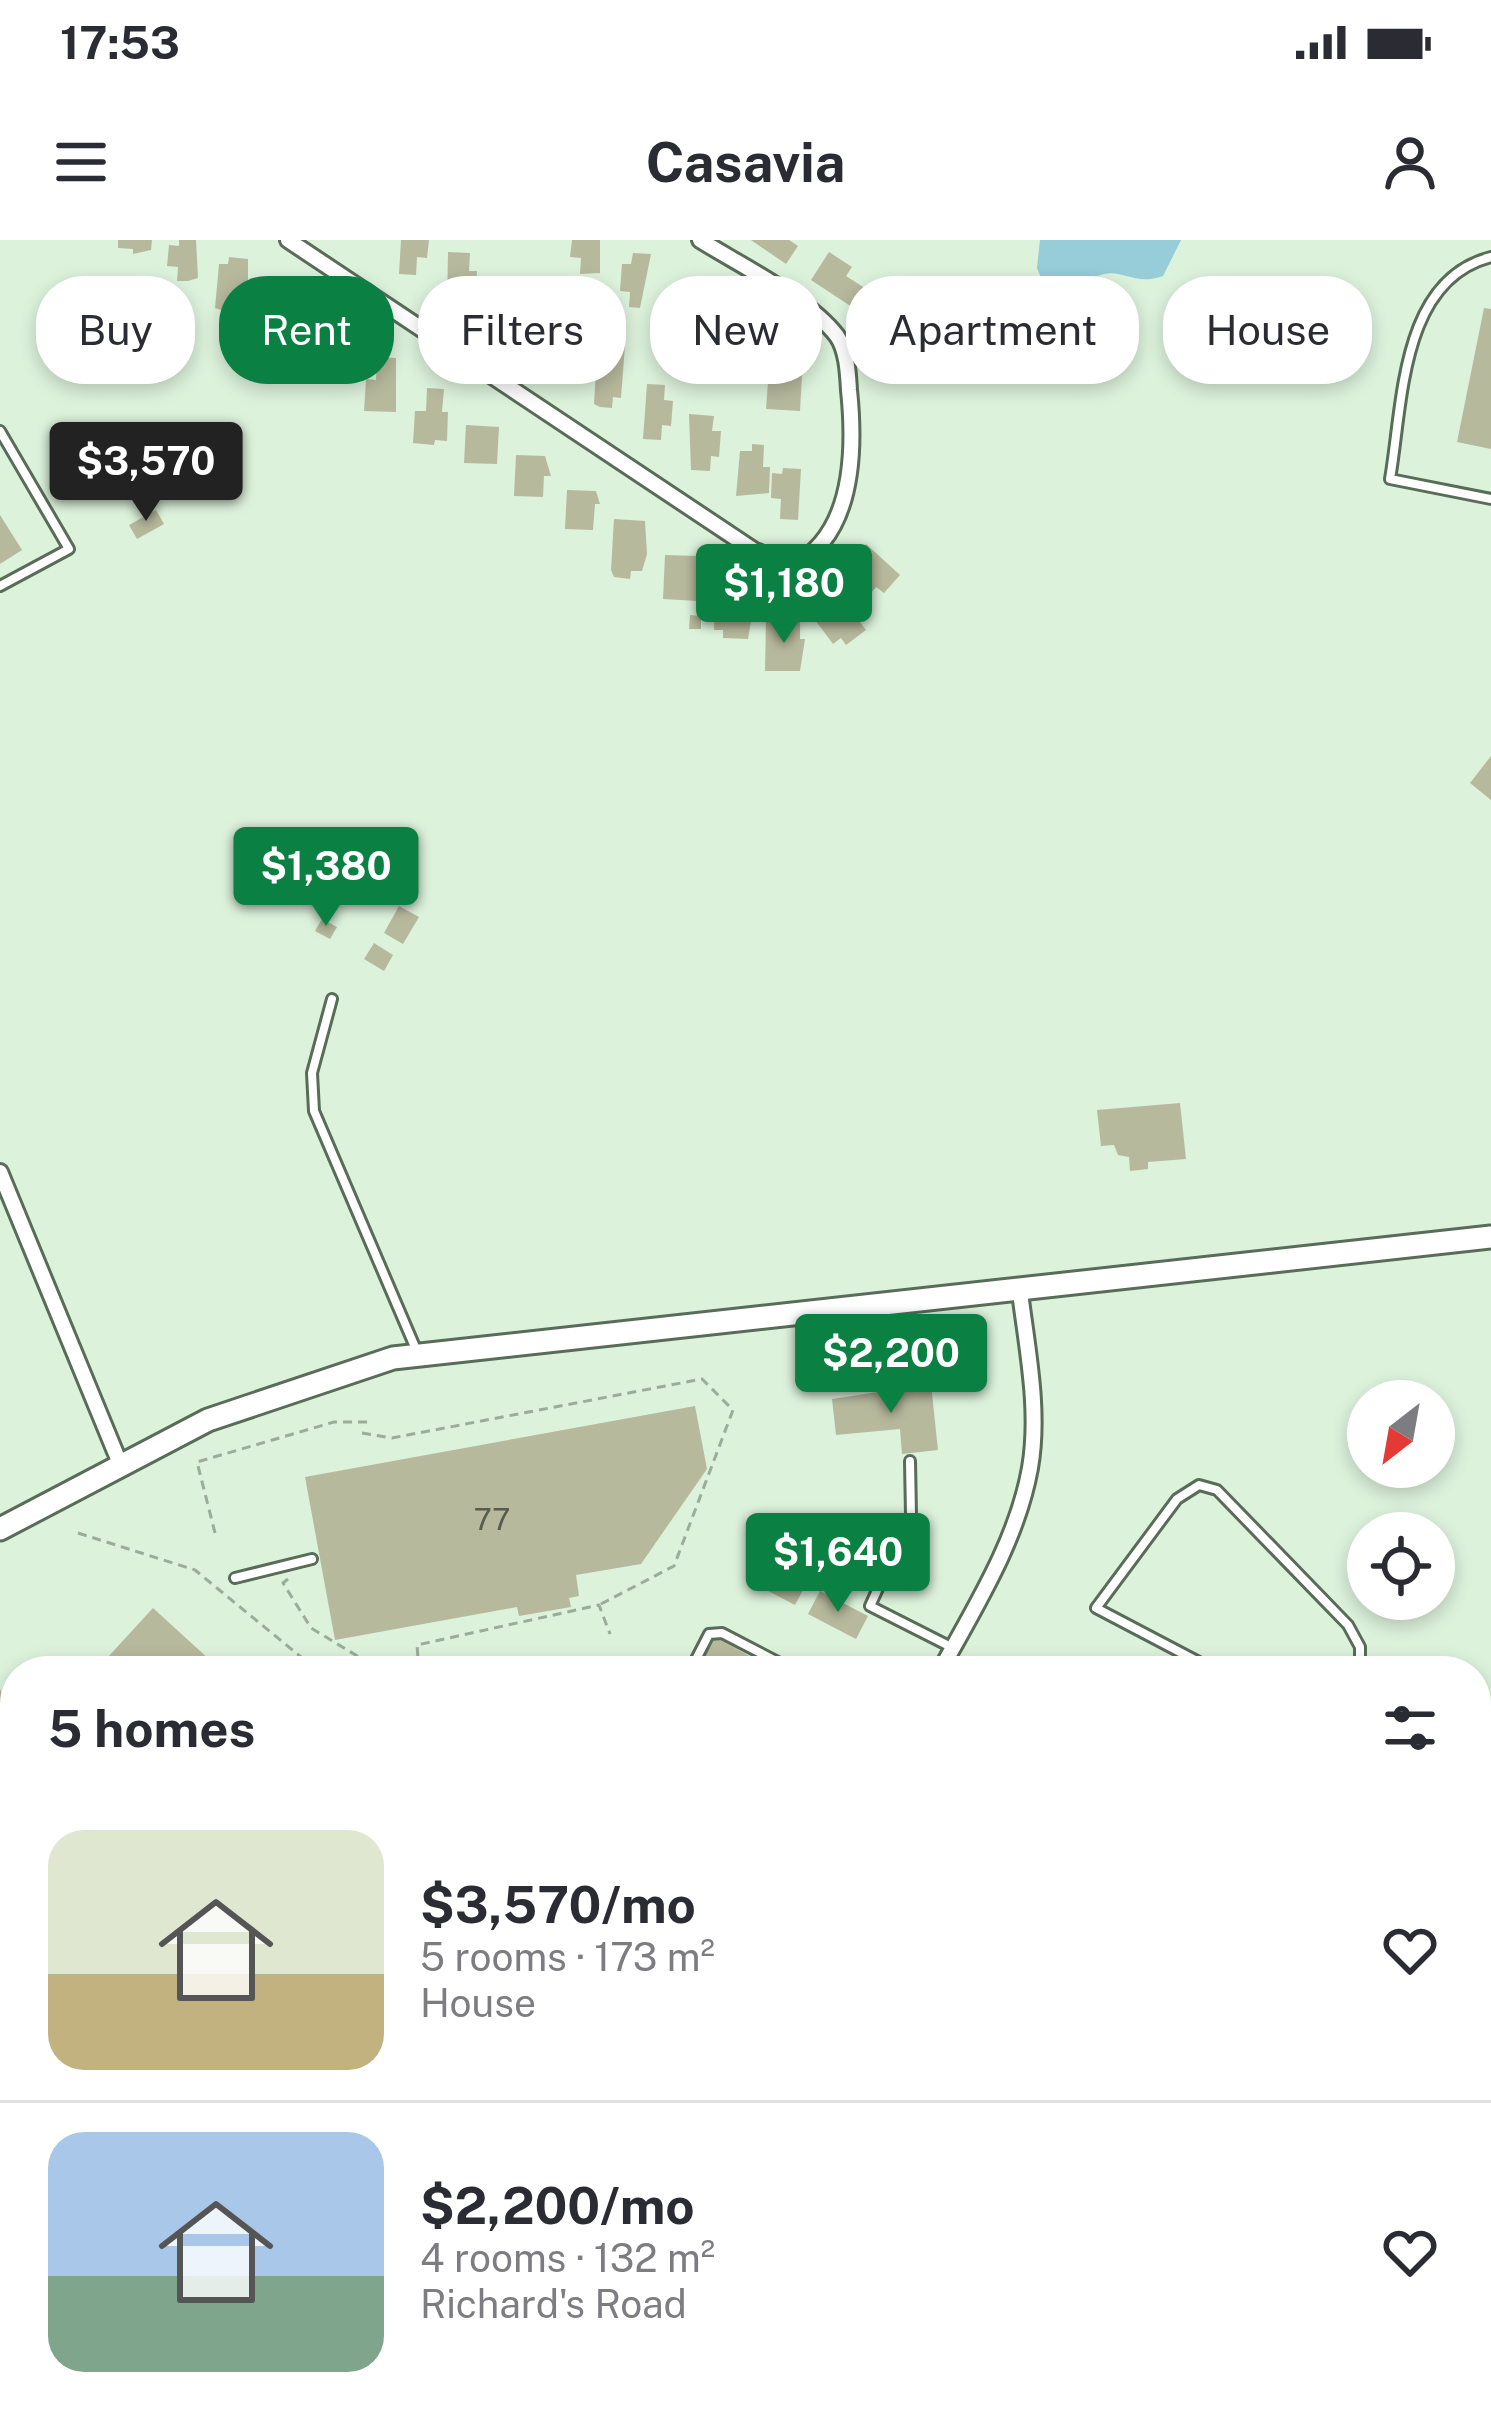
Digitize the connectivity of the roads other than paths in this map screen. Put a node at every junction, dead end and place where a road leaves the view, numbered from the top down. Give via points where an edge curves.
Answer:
1 (288, 240) edge
2 (700, 240) edge
3 (1491, 257) edge
4 (0, 431) edge
5 (1491, 499) edge
6 (0, 586) edge
7 (332, 999) dead end
8 (0, 1172) edge
9 (1491, 1237) edge
10 (1020, 1292) junction
11 (418, 1355) junction
12 (910, 1461) dead end
13 (121, 1466) junction
14 (0, 1529) edge
15 (312, 1559) road end
16 (235, 1578) dead end
17 (952, 1648) junction
18 (698, 1656) edge
19 (766, 1656) edge
20 (948, 1656) edge
21 (1187, 1656) edge
22 (1360, 1656) edge

1 - 2 street via 755,551 786,565 800,562 848,484 852,423 842,346 772,285
3 - 5 lane via 1458,270 1422,315 1390,479
4 - 6 lane via 69,549
7 - 11 lane via 312,1073 314,1111
8 - 13 street
9 - 10 street
10 - 11 street
10 - 17 street via 1030,1468 999,1561
11 - 13 street via 341,1372 208,1420
12 - 17 lane via 911,1515 870,1606
13 - 14 street
15 - 16 lane
17 - 20 street
18 - 19 lane via 709,1634 722,1633
21 - 22 lane via 1096,1608 1177,1499 1199,1485 1216,1490 1348,1625

